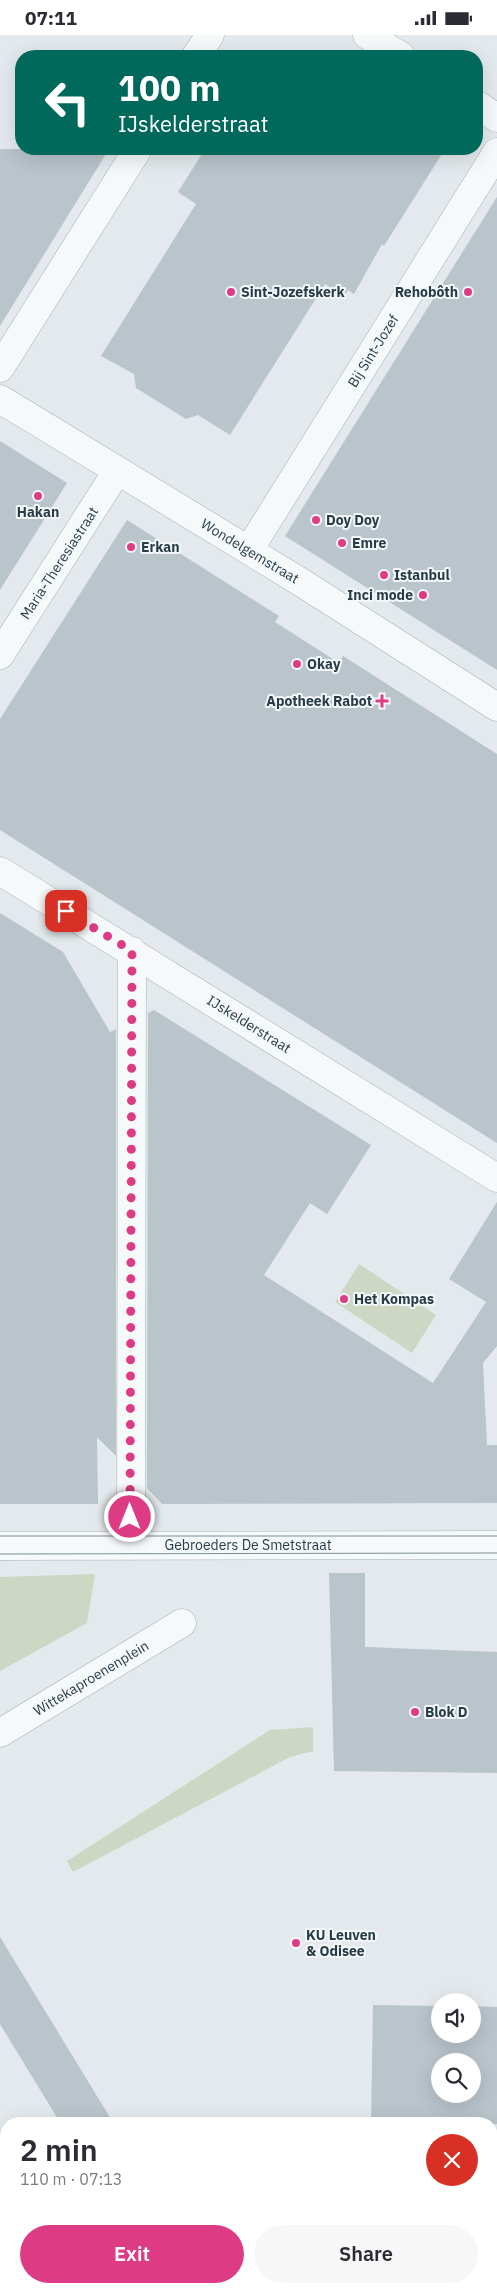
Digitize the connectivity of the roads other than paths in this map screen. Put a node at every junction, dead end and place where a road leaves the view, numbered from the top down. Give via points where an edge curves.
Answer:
1 (210, 35) edge
2 (368, 35) edge
3 (200, 50) edge
4 (392, 50) edge
5 (483, 109) edge
6 (497, 118) edge
7 (497, 152) edge
8 (134, 155) edge
9 (0, 368) edge
10 (0, 399) edge
11 (117, 471) junction
12 (249, 550) junction
13 (0, 655) edge
14 (497, 707) edge
15 (0, 871) edge
16 (132, 951) junction
17 (497, 1178) edge
18 (497, 1545) edge
19 (0, 1546) edge
20 (131, 1546) junction
21 (182, 1623) dead end
22 (0, 1733) edge

1 - 3 street
2 - 4 street
5 - 6 street
7 - 12 street, Bij Sint-Jozef
8 - 9 street
10 - 11 street, Wondelgemstraat
11 - 12 street, Wondelgemstraat
11 - 13 street, Maria-Theresiastraat
12 - 14 street, Wondelgemstraat
15 - 16 street, IJskelderstraat
16 - 17 street, IJskelderstraat
16 - 20 street
18 - 20 street, Gebroeders De Smetstraat
19 - 20 street, Gebroeders De Smetstraat
21 - 22 street, Wittekaproenenplein

